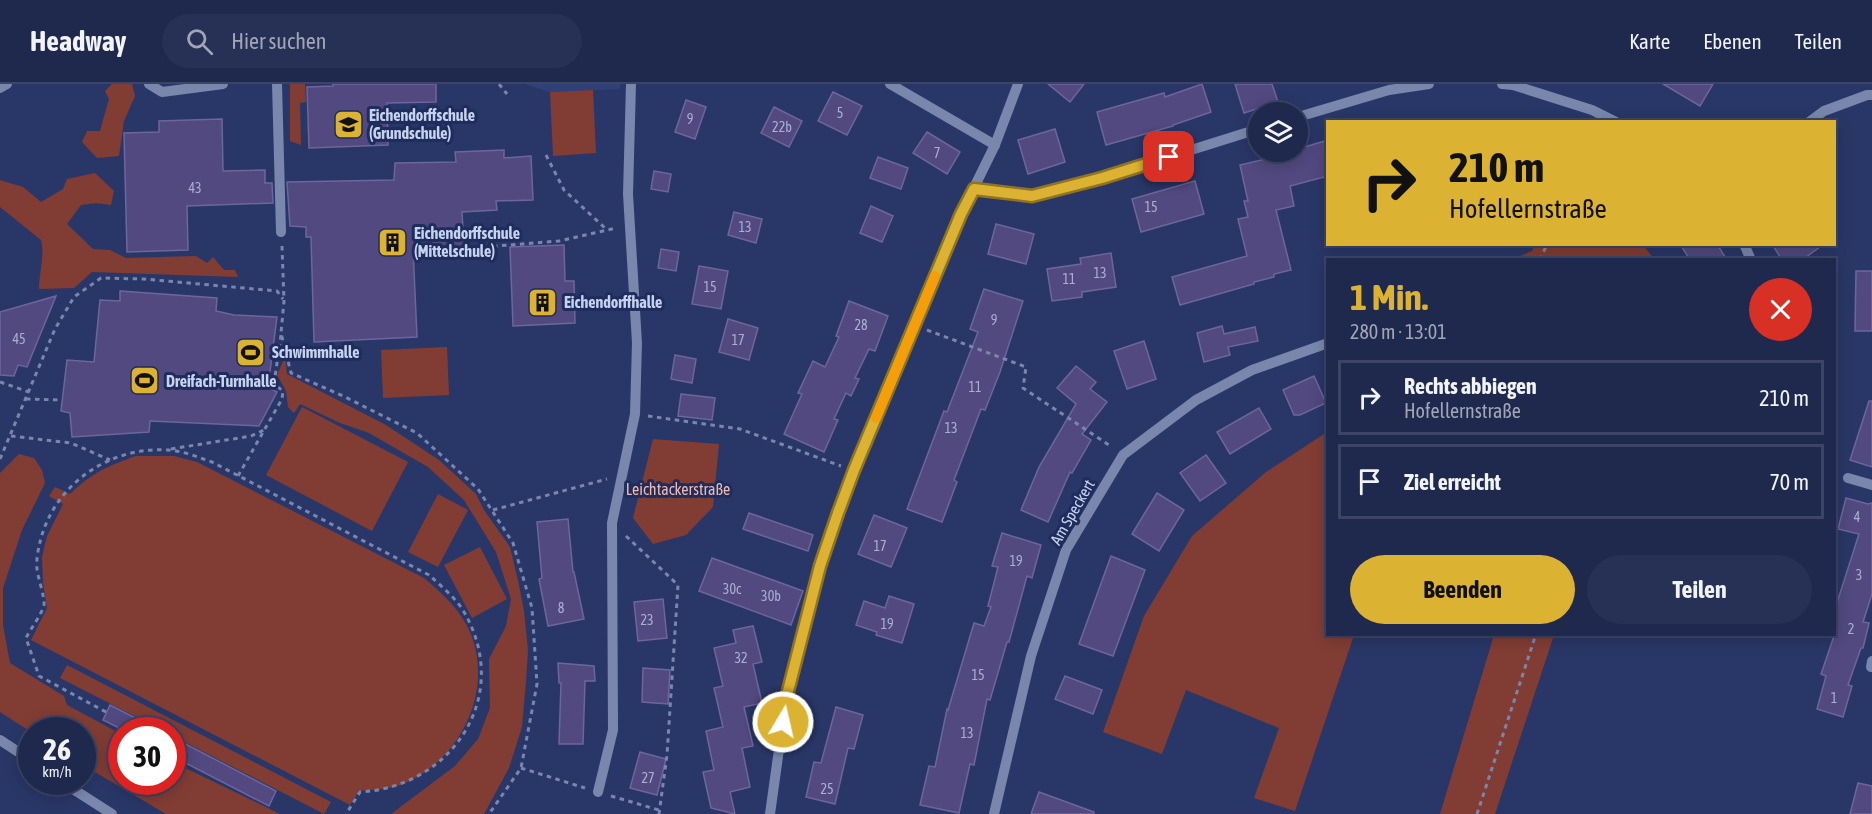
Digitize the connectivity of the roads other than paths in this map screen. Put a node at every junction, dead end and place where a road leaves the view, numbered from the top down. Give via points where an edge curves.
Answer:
1 (7, 84) edge
2 (149, 84) edge
3 (223, 84) edge
4 (278, 84) edge
5 (631, 84) edge
6 (891, 84) edge
7 (1018, 84) edge
8 (1429, 84) edge
9 (1502, 84) edge
10 (0, 88) edge
11 (1872, 95) edge
12 (1308, 114) edge
13 (1612, 120) edge
14 (1812, 120) edge
15 (1248, 132) edge
16 (995, 145) junction
17 (974, 189) junction
18 (281, 232) road end
19 (1326, 344) edge
20 (1848, 478) dead end
21 (1872, 484) edge
22 (0, 740) edge
23 (18, 752) edge
24 (598, 792) dead end
25 (82, 795) edge
26 (112, 814) edge
27 (770, 814) edge
28 (994, 814) edge

1 - 10 street
2 - 3 street via 162,92
4 - 18 street
5 - 24 street via 628,194 637,343 635,414 612,523 613,730
6 - 16 street
7 - 16 street
8 - 12 street via 1389,90
9 - 13 street via 1592,110
11 - 14 street via 1824,111
15 - 17 street via 1032,196
16 - 17 street
17 - 27 street via 854,470 820,566 786,699
19 - 28 street, Am Speckert via 1252,370 1196,400 1123,454 1066,550 1031,656
20 - 21 street
22 - 23 street
25 - 26 street

